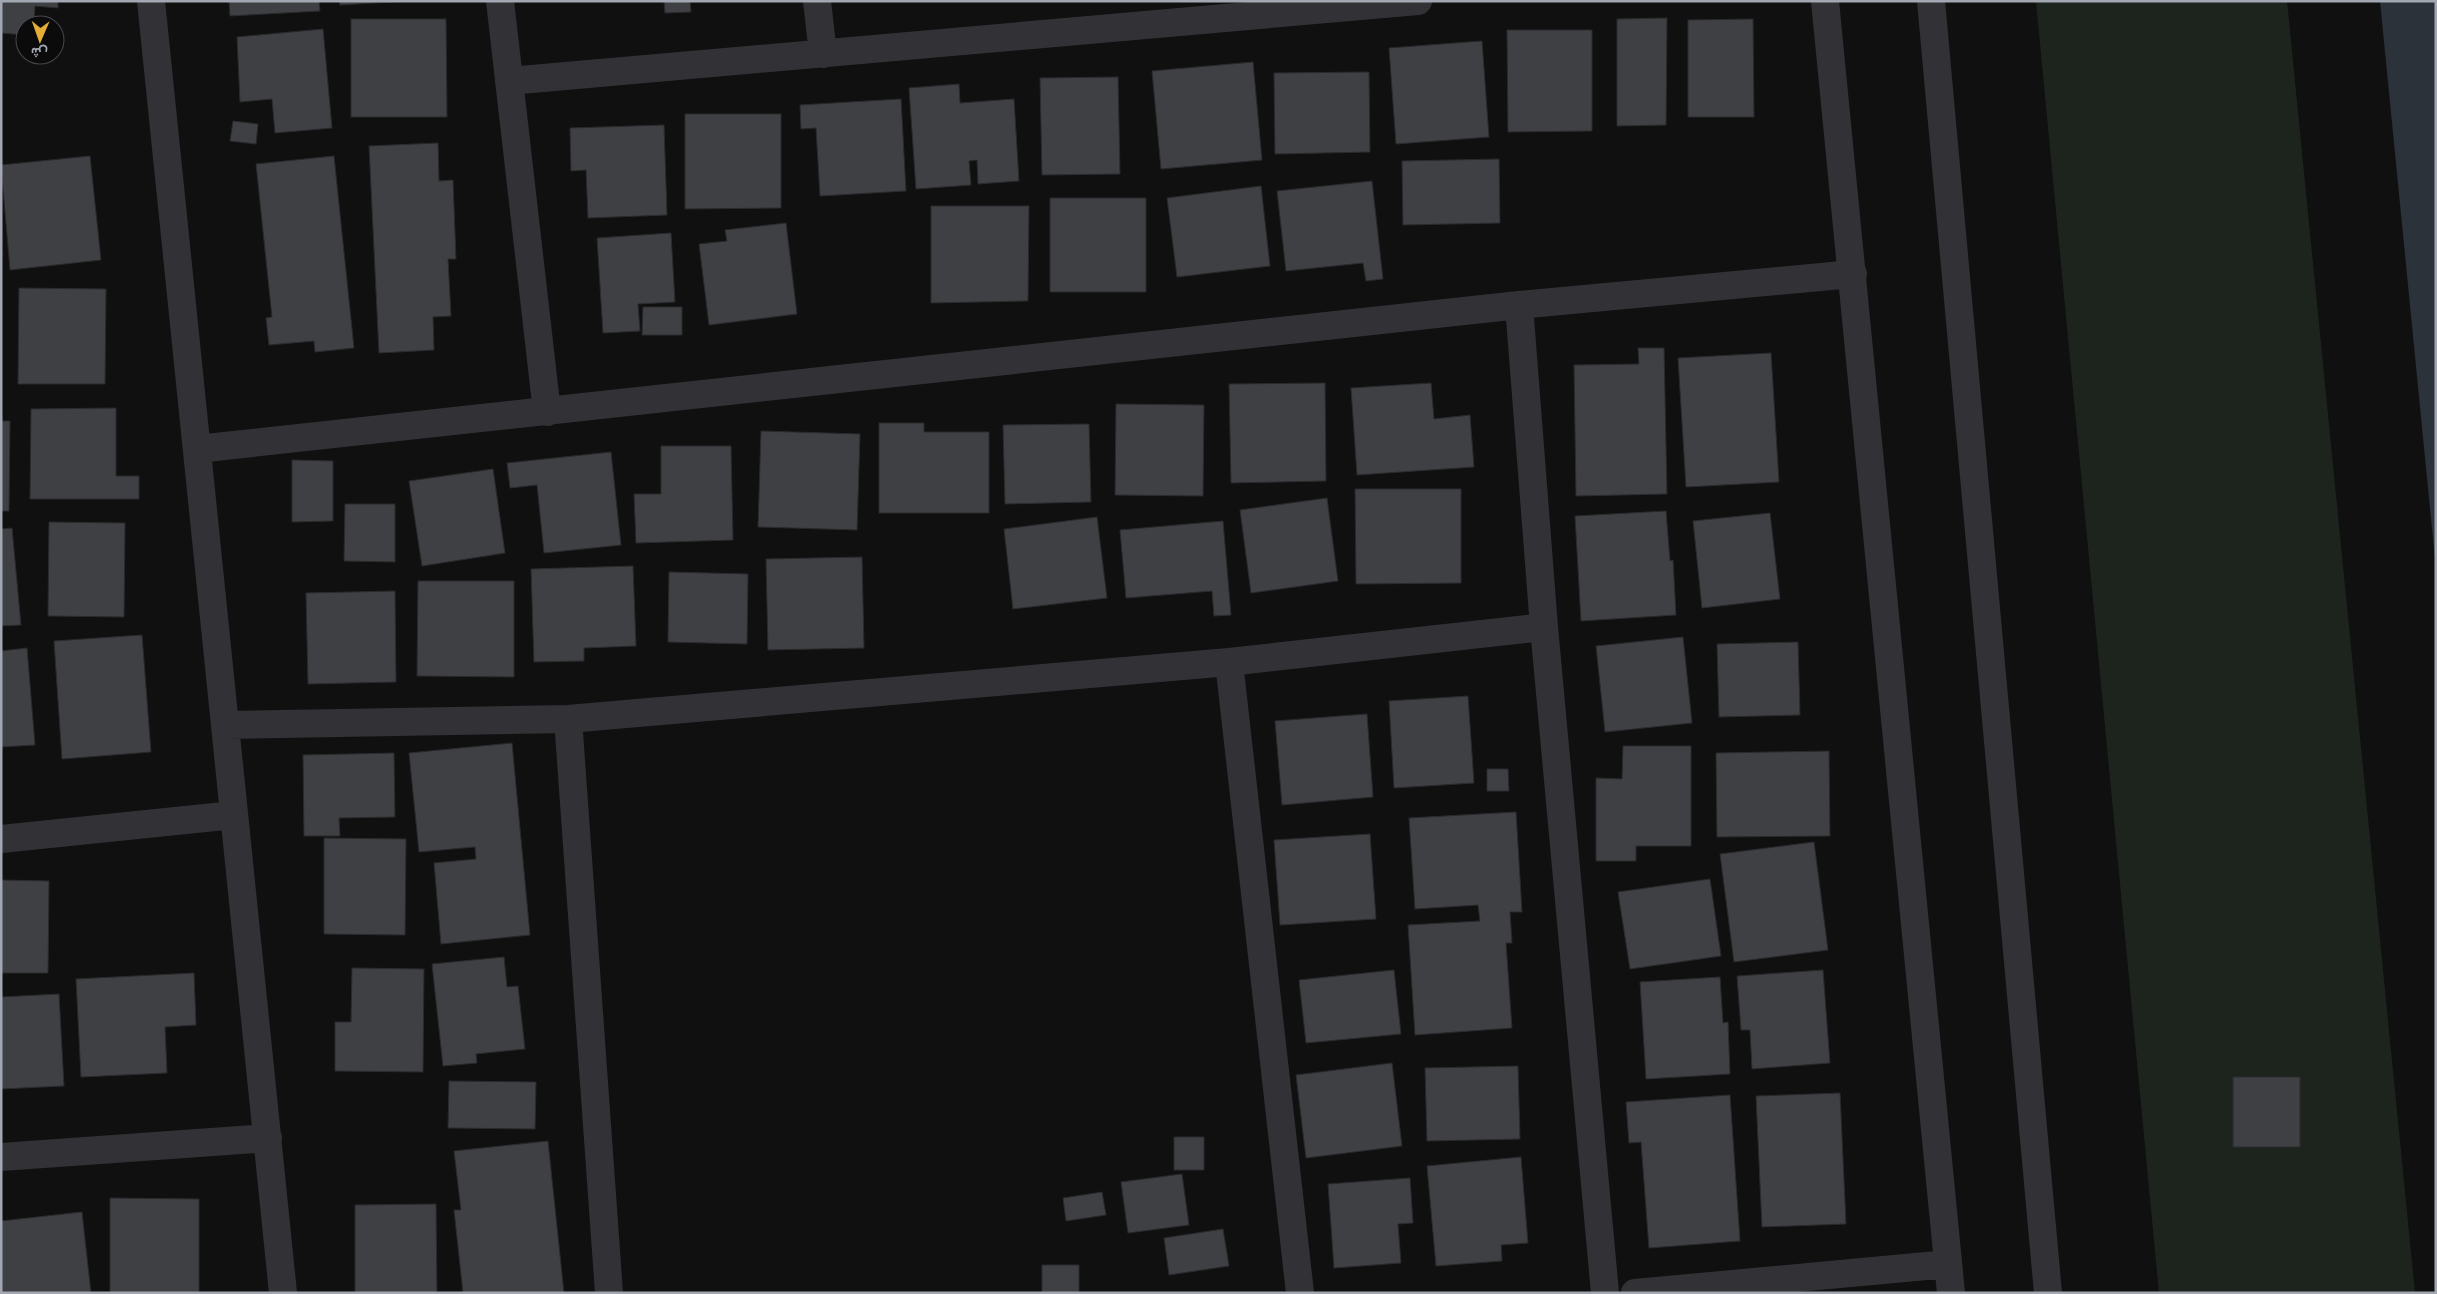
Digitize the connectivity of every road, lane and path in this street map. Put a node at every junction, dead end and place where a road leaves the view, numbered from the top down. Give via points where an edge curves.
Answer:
1 (152, 1) edge
2 (500, 1) edge
3 (817, 1) edge
4 (1418, 1) edge
5 (1824, 1) edge
6 (1931, 1) edge
7 (822, 54) junction
8 (509, 81) junction
9 (1853, 274) junction
10 (1519, 305) junction
11 (547, 412) junction
12 (197, 449) junction
13 (1544, 627) junction
14 (1229, 662) junction
15 (568, 719) junction
16 (225, 725) junction
17 (234, 815) junction
18 (1, 839) edge
19 (268, 1138) junction
20 (1, 1157) edge
21 (1948, 1264) junction
22 (283, 1293) edge
23 (609, 1293) edge
24 (1300, 1293) edge
25 (1605, 1293) edge
26 (1635, 1293) edge
27 (1951, 1293) edge
28 (2048, 1293) edge

1 - 12 street
2 - 8 street
3 - 7 street
4 - 7 street
5 - 9 street
6 - 28 street
7 - 8 street
8 - 11 street
9 - 10 street
9 - 21 street
10 - 11 street
10 - 13 street
11 - 12 street
12 - 16 street
13 - 14 street
13 - 25 street
14 - 15 street
14 - 24 street
15 - 16 street
15 - 23 street
16 - 17 street
17 - 18 street
17 - 19 street
19 - 20 street
19 - 22 street
21 - 26 street
21 - 27 street

